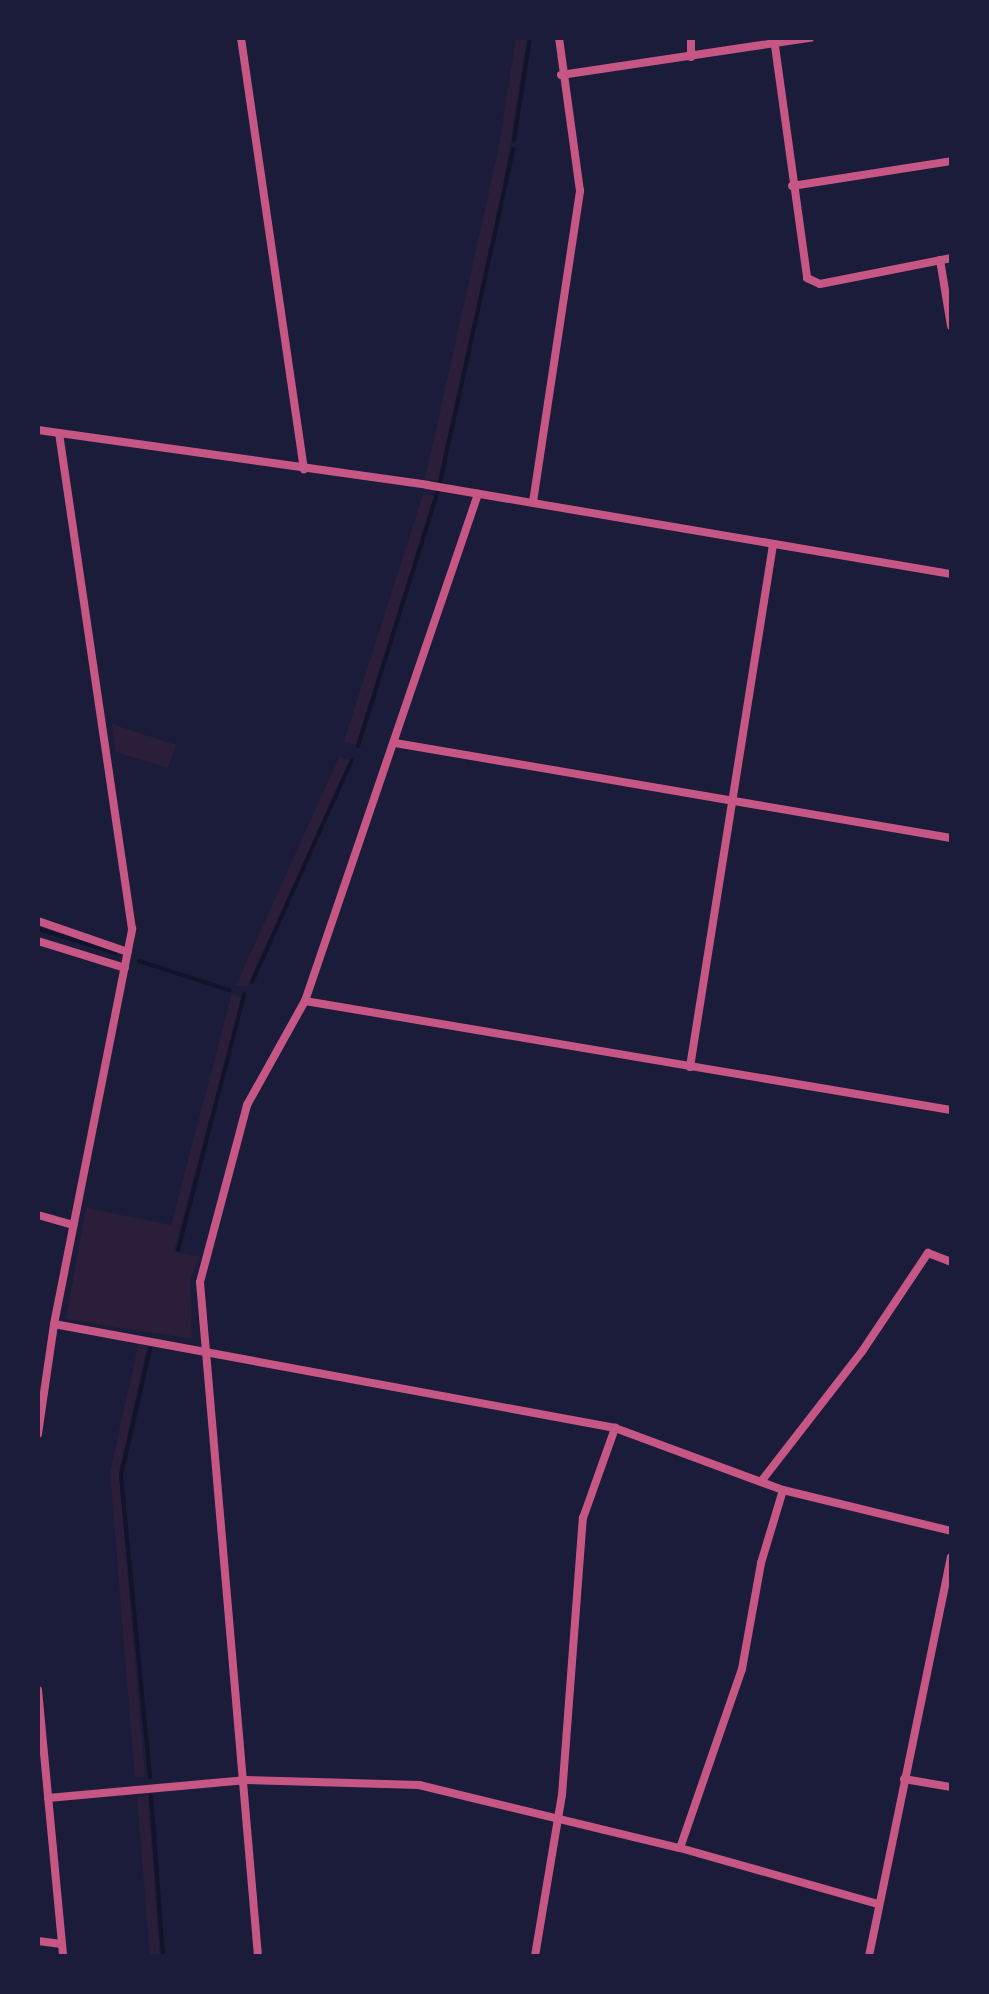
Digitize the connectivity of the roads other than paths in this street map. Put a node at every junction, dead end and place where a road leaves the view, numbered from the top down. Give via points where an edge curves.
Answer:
1 (241, 38) edge
2 (559, 38) edge
3 (691, 38) edge
4 (810, 38) edge
5 (775, 46) junction
6 (691, 57) junction
7 (561, 75) junction
8 (951, 161) edge
9 (792, 186) junction
10 (951, 258) edge
11 (940, 260) junction
12 (951, 326) edge
13 (38, 430) edge
14 (59, 433) junction
15 (304, 469) junction
16 (478, 494) junction
17 (533, 502) junction
18 (773, 545) junction
19 (951, 574) edge
20 (395, 743) junction
21 (731, 800) junction
22 (951, 838) edge
23 (38, 921) edge
24 (38, 941) edge
25 (128, 952) junction
26 (125, 968) junction
27 (305, 1001) junction
28 (690, 1067) junction
29 (951, 1110) edge
30 (38, 1215) edge
31 (74, 1225) junction
32 (951, 1262) edge
33 (54, 1324) junction
34 (202, 1352) junction
35 (615, 1428) junction
36 (38, 1434) edge
37 (763, 1479) junction
38 (783, 1490) junction
39 (951, 1531) edge
40 (951, 1557) edge
41 (38, 1690) edge
42 (904, 1779) junction
43 (244, 1780) junction
44 (951, 1787) edge
45 (48, 1798) junction
46 (558, 1819) junction
47 (680, 1848) junction
48 (878, 1904) junction
49 (38, 1941) edge
50 (62, 1944) junction
51 (63, 1956) edge
52 (258, 1956) edge
53 (535, 1956) edge
54 (869, 1956) edge

1 - 15 street
2 - 7 street
3 - 6 street
4 - 5 street
5 - 6 street
5 - 9 street
6 - 7 street
7 - 17 street via 580,191
8 - 9 street
9 - 11 street via 799,253 810,281
10 - 11 street
11 - 12 street
13 - 14 street
14 - 15 street
14 - 25 street via 132,912
15 - 16 street
16 - 17 street
16 - 20 street
17 - 18 street
18 - 19 street
18 - 21 street
20 - 21 street
20 - 27 street
21 - 22 street
21 - 28 street
23 - 25 street
24 - 26 street
25 - 26 street
26 - 31 street
27 - 28 street
27 - 34 street via 247,1105 200,1282
28 - 29 street
30 - 31 street
31 - 33 street
32 - 37 street via 928,1253 863,1350
33 - 34 street
33 - 36 street
34 - 35 street
34 - 43 street
35 - 37 street
35 - 46 street via 583,1518
37 - 38 street
38 - 39 street
38 - 47 street via 761,1563 742,1669
40 - 42 street
41 - 45 street
42 - 44 street
42 - 48 street
43 - 45 street
43 - 46 street via 419,1785
43 - 52 street
45 - 50 street
46 - 47 street
46 - 53 street
47 - 48 street
48 - 54 street
49 - 50 street
50 - 51 street

